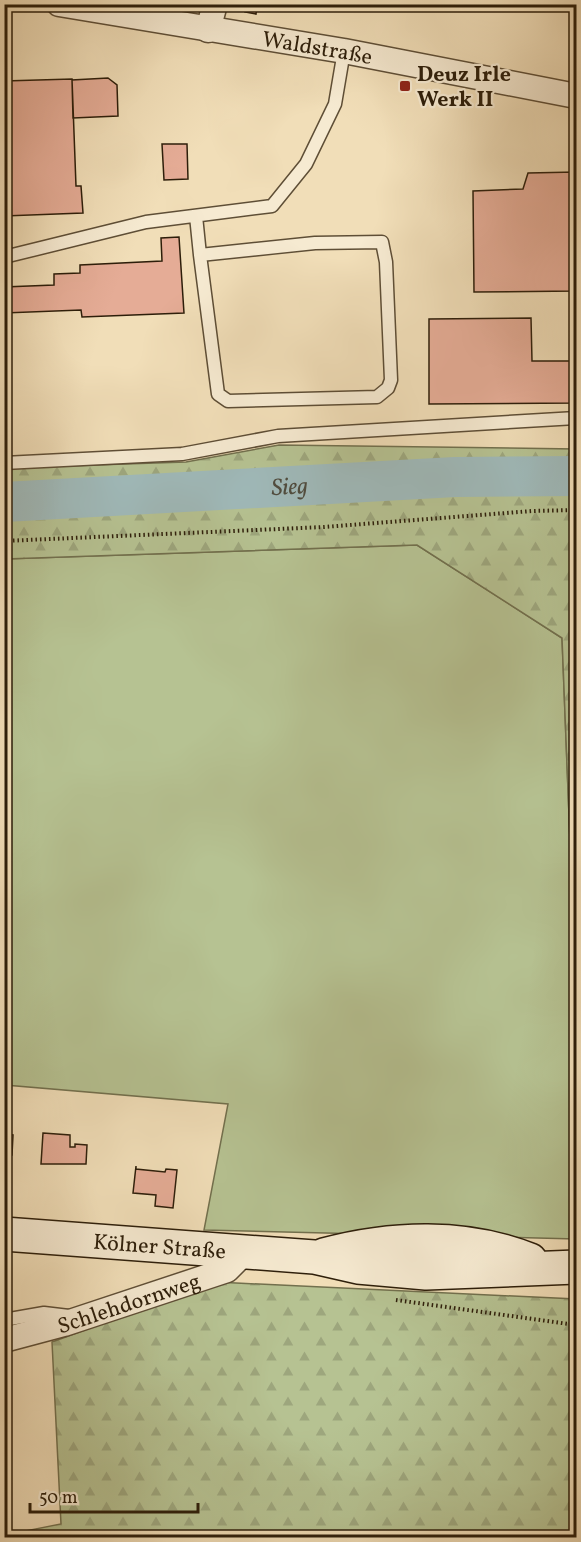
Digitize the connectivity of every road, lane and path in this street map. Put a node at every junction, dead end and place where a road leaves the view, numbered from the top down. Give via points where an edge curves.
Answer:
1 (59, 4) edge
2 (215, 4) edge
3 (208, 30) junction
4 (344, 51) junction
5 (576, 96) edge
6 (196, 216) junction
7 (200, 255) junction
8 (4, 257) edge
9 (576, 418) edge
10 (4, 463) edge
11 (576, 510) edge
12 (4, 541) edge
13 (4, 1234) edge
14 (245, 1252) junction
15 (561, 1266) edge
16 (79, 1319) junction
17 (4, 1320) edge
18 (4, 1340) edge

1 - 3 street, Waldstraße
2 - 3 street
3 - 4 street, Waldstraße
4 - 5 street, Waldstraße
4 - 6 lane via 335,104 306,164 272,206
6 - 7 lane
6 - 8 lane via 146,222
7 - 7 lane via 315,243 382,242 391,380 388,388 377,397 228,401 218,394
9 - 10 lane via 278,436 182,454
11 - 12 path
13 - 14 main road, Kölner Straße
14 - 15 main road, Kölner Straße via 314,1257 359,1246 428,1241 509,1252
14 - 16 street, Schlehdornweg via 227,1270
16 - 17 lane via 44,1313
16 - 18 street, Schlehdornweg

